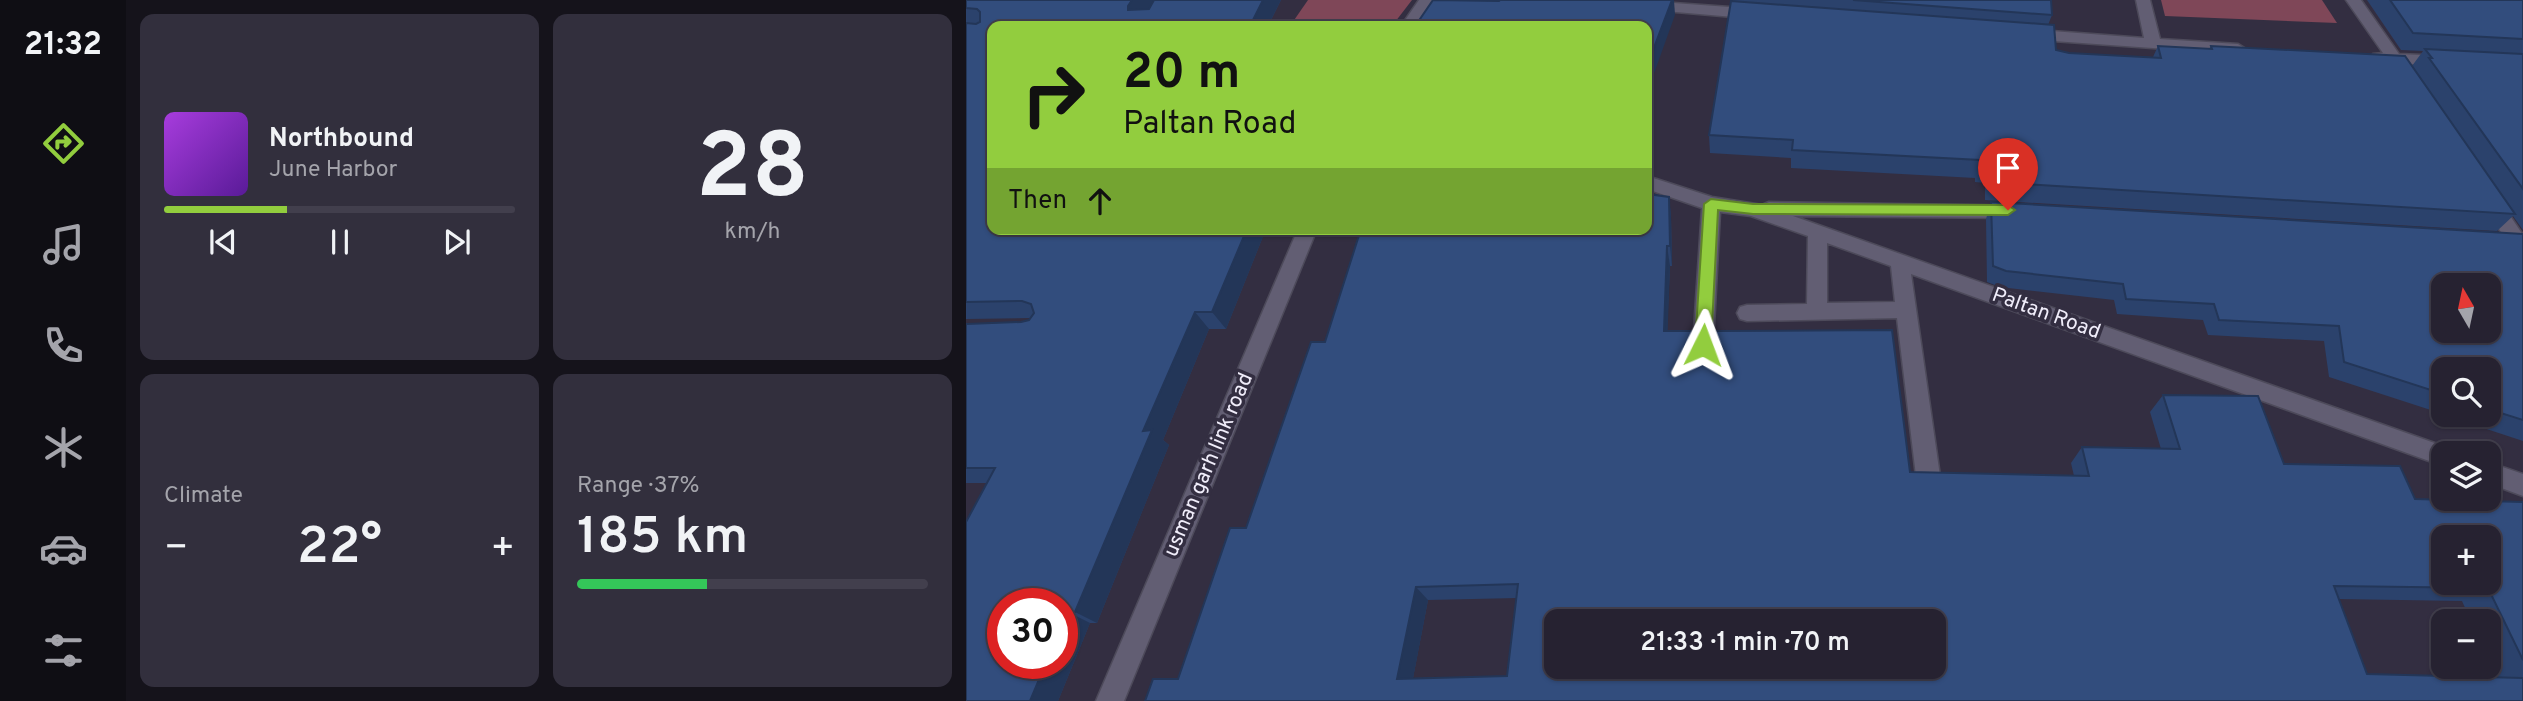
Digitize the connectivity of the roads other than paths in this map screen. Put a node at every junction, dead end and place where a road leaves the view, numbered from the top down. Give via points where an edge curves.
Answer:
1 (1426, 0) edge
2 (2143, 0) edge
3 (2353, 0) edge
4 (1632, 5) edge
5 (1769, 15) edge
6 (1412, 21) edge
7 (2016, 34) edge
8 (2153, 44) junction
9 (2260, 51) edge
10 (2368, 57) edge
11 (2395, 59) junction
12 (2459, 62) edge
13 (2410, 82) edge
14 (1652, 184) edge
15 (2479, 185) edge
16 (1711, 204) junction
17 (1753, 209) junction
18 (2036, 212) edge
19 (1818, 232) junction
20 (1305, 235) edge
21 (2490, 240) edge
22 (2521, 245) edge
23 (1900, 261) junction
24 (1905, 310) junction
25 (1817, 312) junction
26 (1747, 313) dead end
27 (1703, 345) edge
28 (2431, 452) edge
29 (1928, 476) edge
30 (2501, 477) edge
31 (2523, 485) edge
32 (1110, 701) edge

1 - 6 street
2 - 8 street
3 - 11 street
4 - 5 street
7 - 8 street
8 - 9 street
10 - 11 street
11 - 12 street
11 - 13 street
14 - 16 street, Paltan Road
15 - 22 street
16 - 17 street, Paltan Road
16 - 27 street
17 - 18 street
17 - 19 street, Paltan Road
19 - 23 street, Paltan Road
19 - 25 street
20 - 32 street, usman garh link road
21 - 22 street
23 - 24 street
23 - 28 street, Paltan Road
24 - 25 street
24 - 29 street
25 - 26 street
30 - 31 street

